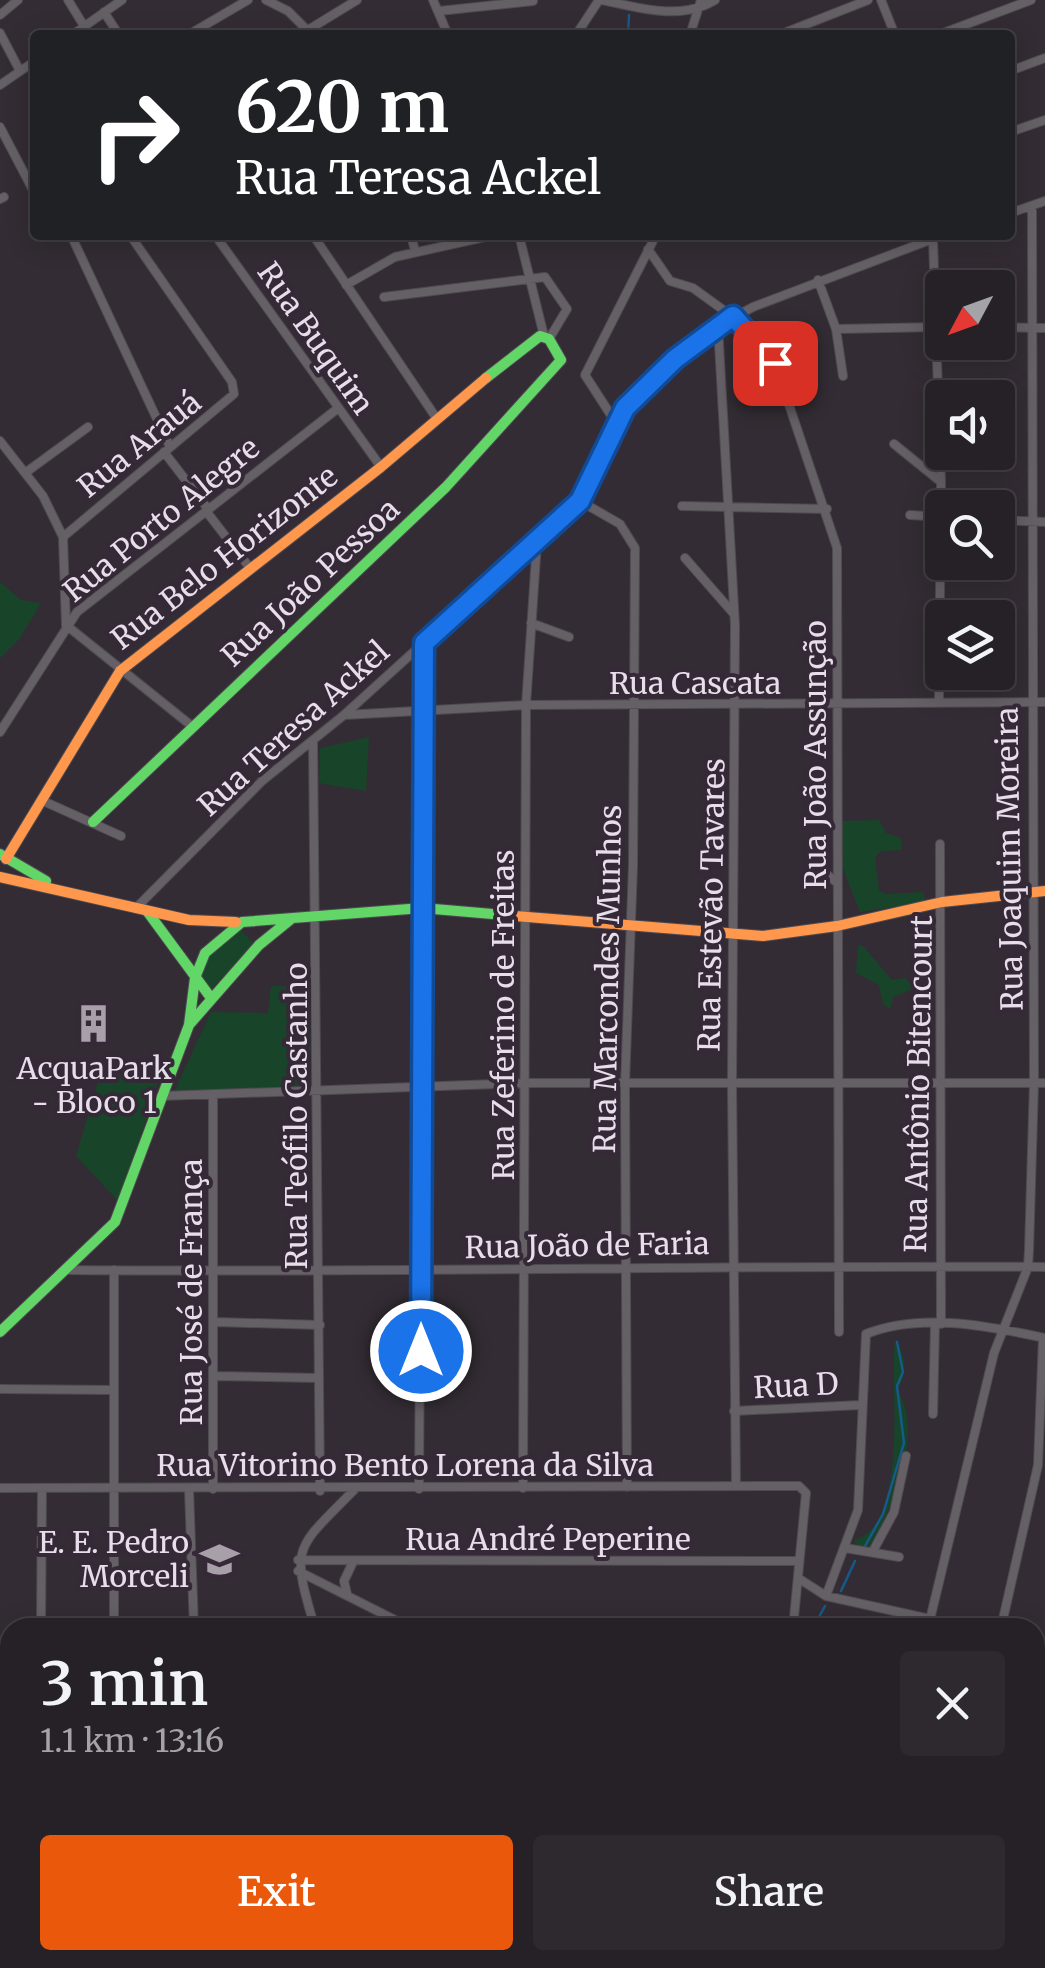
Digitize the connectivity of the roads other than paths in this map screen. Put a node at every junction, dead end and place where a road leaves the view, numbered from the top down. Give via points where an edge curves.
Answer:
1 (18, 0) edge
2 (68, 0) edge
3 (122, 0) edge
4 (248, 0) edge
5 (266, 0) edge
6 (357, 0) edge
7 (433, 0) edge
8 (601, 0) edge
9 (701, 0) edge
10 (715, 0) edge
11 (868, 0) edge
12 (882, 0) edge
13 (1031, 0) edge
14 (533, 1) edge
15 (439, 11) junction
16 (104, 12) junction
17 (696, 12) junction
18 (0, 15) edge
19 (84, 26) junction
20 (79, 30) edge
21 (115, 30) edge
22 (197, 30) edge
23 (308, 30) edge
24 (313, 30) edge
25 (446, 30) edge
26 (580, 30) edge
27 (691, 30) edge
28 (792, 30) edge
29 (892, 30) edge
30 (951, 30) edge
31 (0, 33) edge
32 (1045, 58) edge
33 (30, 64) edge
34 (1015, 69) edge
35 (20, 71) junction
36 (0, 85) edge
37 (1045, 120) edge
38 (0, 127) edge
39 (1015, 130) edge
40 (30, 184) edge
41 (1045, 201) edge
42 (1032, 206) junction
43 (1015, 211) edge
44 (73, 240) edge
45 (133, 240) edge
46 (219, 240) edge
47 (316, 240) edge
48 (413, 240) edge
49 (468, 240) edge
50 (520, 240) edge
51 (653, 240) edge
52 (927, 240) edge
53 (938, 240) edge
54 (416, 250) junction
55 (648, 250) junction
56 (939, 270) edge
57 (528, 280) junction
58 (818, 280) junction
59 (346, 285) junction
60 (384, 297) dead end
61 (733, 316) junction
62 (718, 326) junction
63 (925, 327) edge
64 (1015, 328) edge
65 (1029, 328) junction
66 (1045, 328) edge
67 (836, 329) junction
68 (546, 338) junction
69 (940, 360) edge
70 (843, 376) dead end
71 (337, 409) junction
72 (436, 418) junction
73 (616, 423) junction
74 (88, 427) dead end
75 (0, 442) edge
76 (894, 444) dead end
77 (167, 449) junction
78 (381, 467) junction
79 (25, 474) junction
80 (941, 482) junction
81 (941, 490) edge
82 (580, 501) junction
83 (682, 506) dead end
84 (730, 506) junction
85 (828, 509) junction
86 (207, 510) junction
87 (910, 515) dead end
88 (925, 516) edge
89 (1015, 521) edge
90 (1030, 522) junction
91 (1045, 522) edge
92 (63, 536) junction
93 (538, 542) junction
94 (684, 558) dead end
95 (250, 568) junction
96 (940, 580) edge
97 (734, 614) junction
98 (531, 623) junction
99 (66, 625) junction
100 (569, 637) dead end
101 (424, 643) junction
102 (120, 670) junction
103 (939, 700) junction
104 (1030, 702) junction
105 (1045, 702) edge
106 (631, 704) junction
107 (526, 705) junction
108 (736, 705) junction
109 (838, 706) junction
110 (426, 709) junction
111 (344, 714) junction
112 (192, 728) junction
113 (0, 732) edge
114 (313, 742) junction
115 (41, 800) junction
116 (93, 822) junction
117 (121, 836) dead end
118 (940, 844) dead end
119 (3, 857) edge
120 (820, 868) dead end
121 (0, 877) edge
122 (836, 882) junction
123 (60, 888) junction
124 (1039, 890) edge
125 (942, 902) junction
126 (422, 908) junction
127 (142, 909) junction
128 (318, 915) junction
129 (526, 916) junction
130 (292, 918) junction
131 (242, 922) junction
132 (631, 926) junction
133 (837, 926) junction
134 (734, 936) junction
135 (259, 945) junction
136 (193, 979) junction
137 (211, 998) junction
138 (189, 1025) junction
139 (526, 1082) junction
140 (838, 1083) junction
141 (941, 1083) junction
142 (1034, 1083) junction
143 (1045, 1083) edge
144 (423, 1084) junction
145 (626, 1084) junction
146 (732, 1084) junction
147 (316, 1090) junction
148 (213, 1095) junction
149 (161, 1096) junction
150 (733, 1264) junction
151 (214, 1267) junction
152 (628, 1267) junction
153 (840, 1267) junction
154 (1028, 1267) junction
155 (1045, 1267) edge
156 (319, 1268) junction
157 (524, 1268) junction
158 (938, 1268) junction
159 (70, 1270) junction
160 (114, 1270) junction
161 (421, 1271) junction
162 (216, 1322) junction
163 (938, 1324) junction
164 (320, 1326) junction
165 (1001, 1327) junction
166 (0, 1332) edge
167 (839, 1332) dead end
168 (1044, 1338) edge
169 (216, 1376) junction
170 (320, 1378) junction
171 (0, 1389) edge
172 (113, 1390) junction
173 (860, 1405) junction
174 (734, 1411) junction
175 (933, 1414) dead end
176 (906, 1456) dead end
177 (736, 1486) junction
178 (628, 1487) junction
179 (0, 1488) edge
180 (42, 1488) junction
181 (113, 1488) junction
182 (522, 1488) junction
183 (189, 1489) junction
184 (213, 1489) junction
185 (420, 1489) junction
186 (320, 1490) junction
187 (354, 1490) junction
188 (845, 1548) junction
189 (873, 1551) junction
190 (899, 1558) dead end
191 (298, 1560) junction
192 (798, 1561) junction
193 (353, 1562) junction
194 (298, 1571) junction
195 (798, 1578) junction
196 (347, 1594) junction
197 (826, 1596) junction
198 (41, 1618) edge
199 (114, 1618) edge
200 (194, 1618) edge
201 (312, 1618) edge
202 (386, 1618) edge
203 (795, 1618) edge
204 (910, 1618) edge
205 (930, 1618) edge
206 (1003, 1618) edge

1 - 18 street
2 - 19 street
3 - 16 street
4 - 22 street
5 - 23 street
6 - 24 street
7 - 15 street
8 - 17 street
8 - 26 street
9 - 17 street
10 - 17 street
11 - 28 street
12 - 29 street
13 - 30 street
14 - 15 street
15 - 25 street
16 - 19 street
16 - 21 street
17 - 27 street
19 - 20 street
31 - 35 street
32 - 34 street
33 - 35 street
35 - 36 street
37 - 39 street
38 - 40 street
41 - 42 street
42 - 43 street
42 - 65 street, Rua Joaquim Moreira
44 - 77 street
45 - 77 street, Rua Arauá via 234,387 232,399
46 - 71 street, Rua Buquim
47 - 59 street
48 - 54 street
49 - 54 street
50 - 57 street
51 - 55 street
52 - 58 street, Rua Teresa Ackel
53 - 56 street
54 - 59 street
55 - 61 street, Rua João Assunção via 670,281 693,288
55 - 73 street via 585,376
57 - 60 street
57 - 68 street
57 - 68 street via 547,278 567,310
58 - 61 street, Rua Teresa Ackel
58 - 67 street
59 - 72 street
61 - 62 street, Rua Teresa Ackel
61 - 85 street, Rua João Assunção via 783,378
62 - 73 street, Rua Teresa Ackel via 675,359
62 - 84 street, Rua Estevão Tavares
63 - 67 street
64 - 65 street
65 - 66 street
65 - 90 street, Rua Joaquim Moreira
67 - 70 street
68 - 72 street, Rua Belo Horizonte via 528,342
68 - 112 street, Rua João Pessoa via 561,358 446,487
69 - 80 street
71 - 78 street, Rua Buquim
71 - 86 street, Rua Porto Alegre
72 - 78 street, Rua Belo Horizonte
73 - 82 street, Rua Teresa Ackel
74 - 79 street
75 - 79 street
76 - 80 street
77 - 86 street
77 - 92 street, Rua Arauá
78 - 95 street, Rua Belo Horizonte
79 - 92 street
80 - 81 street
82 - 93 street, Rua Teresa Ackel
82 - 106 street, Rua Marcondes Munhos via 612,517 633,538
83 - 84 street
84 - 85 street
84 - 97 street, Rua Estevão Tavares
85 - 109 street, Rua João Assunção via 837,548
86 - 95 street
86 - 99 street, Rua Porto Alegre
87 - 88 street
89 - 90 street
90 - 91 street
90 - 104 street, Rua Joaquim Moreira
92 - 99 street
93 - 98 street, Rua Zeferino de Freitas
93 - 101 street, Rua Teresa Ackel
94 - 97 street
95 - 102 street, Rua Belo Horizonte
96 - 103 street
97 - 108 street, Rua Estevão Tavares
98 - 100 street
98 - 107 street, Rua Zeferino de Freitas
99 - 102 street
99 - 113 street, Rua Porto Alegre
101 - 110 street
101 - 111 street, Rua Teresa Ackel
102 - 112 street
102 - 115 street, Rua Belo Horizonte
103 - 104 street, Rua Cascata
103 - 109 street, Rua Cascata
104 - 105 street, Rua Cascata
104 - 124 street, Rua Joaquim Moreira
106 - 107 street, Rua Cascata
106 - 108 street, Rua Cascata
106 - 132 street, Rua Marcondes Munhos
107 - 110 street, Rua Cascata
107 - 129 street, Rua Zeferino de Freitas
108 - 109 street, Rua Cascata
108 - 134 street, Rua Estevão Tavares
109 - 122 street, Rua João Assunção
110 - 111 street, Rua Cascata
110 - 126 street
111 - 114 street, Rua Teresa Ackel
112 - 116 street, Rua João Pessoa
114 - 127 street, Rua Teresa Ackel via 262,781
114 - 128 street, Rua Teófilo Castanho
115 - 116 street
115 - 119 street, Rua Belo Horizonte
116 - 117 street
118 - 125 street, Rua Antônio Bitencourt
119 - 123 street
120 - 122 street
121 - 123 street
122 - 133 street, Rua João Assunção
123 - 127 street
124 - 125 street
124 - 142 street, Rua Joaquim Moreira
125 - 133 street
125 - 141 street, Rua Antônio Bitencourt
126 - 128 street
126 - 129 street
126 - 144 street
127 - 131 street via 205,923
127 - 136 street via 169,931
128 - 130 street
128 - 147 street, Rua Teófilo Castanho
129 - 132 street
129 - 139 street, Rua Zeferino de Freitas
130 - 131 street
130 - 135 street
131 - 135 street
131 - 136 street via 205,951
132 - 134 street
132 - 145 street, Rua Marcondes Munhos
133 - 134 street
133 - 140 street, Rua João Assunção
134 - 146 street, Rua Estevão Tavares
135 - 137 street
136 - 137 street
136 - 138 street
137 - 138 street
138 - 149 street
139 - 144 street
139 - 145 street
139 - 157 street, Rua Zeferino de Freitas
140 - 141 street
140 - 146 street
140 - 153 street, Rua João Assunção
141 - 142 street
141 - 158 street, Rua Antônio Bitencourt
142 - 143 street
142 - 154 street, Rua Joaquim Moreira
144 - 147 street
144 - 161 street
145 - 146 street
145 - 152 street, Rua Marcondes Munhos
146 - 150 street, Rua Estevão Tavares
147 - 148 street
147 - 156 street, Rua Teófilo Castanho
148 - 149 street
148 - 151 street, Rua José de França
149 - 159 street via 124,1207
150 - 152 street, Rua João de Faria
150 - 153 street, Rua João de Faria
150 - 174 street, Rua Estevão Tavares
151 - 156 street, Rua João de Faria
151 - 160 street, Rua João de Faria
151 - 162 street, Rua José de França
152 - 157 street, Rua João de Faria
152 - 178 street, Rua Marcondes Munhos
153 - 158 street, Rua João de Faria
153 - 167 street, Rua João Assunção
154 - 155 street, Rua João de Faria
154 - 158 street, Rua João de Faria
154 - 165 street, Rua Joaquim Moreira
156 - 161 street, Rua João de Faria
156 - 164 street, Rua Teófilo Castanho
157 - 161 street, Rua João de Faria
157 - 182 street, Rua Zeferino de Freitas
158 - 163 street, Rua Antônio Bitencourt
159 - 160 street, Rua João de Faria
159 - 166 street
160 - 172 street
161 - 185 street
162 - 164 street
162 - 169 street, Rua José de França
163 - 165 street
163 - 173 street via 863,1337
163 - 175 street, Rua Antônio Bitencourt
164 - 170 street, Rua Teófilo Castanho
165 - 168 street
165 - 205 street, Rua Joaquim Moreira
168 - 206 street via 1038,1465
169 - 170 street
169 - 184 street, Rua José de França
170 - 186 street, Rua Teófilo Castanho
171 - 172 street
172 - 181 street
173 - 174 street, Rua D
173 - 188 street via 858,1510
174 - 177 street, Rua Estevão Tavares
176 - 189 street via 894,1512
177 - 178 street, Rua Vitorino Bento Lorena da Silva
177 - 192 street, Rua Vitorino Bento Lorena da Silva via 799,1486 806,1493
178 - 182 street, Rua Vitorino Bento Lorena da Silva
179 - 180 street, Rua Vitorino Bento Lorena da Silva
180 - 181 street, Rua Vitorino Bento Lorena da Silva
180 - 198 street
181 - 183 street, Rua Vitorino Bento Lorena da Silva
181 - 199 street
182 - 185 street, Rua Vitorino Bento Lorena da Silva
183 - 184 street, Rua Vitorino Bento Lorena da Silva
183 - 200 street
184 - 186 street, Rua Vitorino Bento Lorena da Silva
185 - 187 street, Rua Vitorino Bento Lorena da Silva
186 - 187 street, Rua Vitorino Bento Lorena da Silva
187 - 191 street via 304,1541
188 - 189 street
188 - 197 street
189 - 190 street
191 - 193 street, Rua André Peperine
191 - 194 street
192 - 193 street, Rua André Peperine
192 - 195 street
193 - 196 street via 344,1581
194 - 196 street
194 - 201 street
195 - 197 street
195 - 203 street
196 - 202 street
197 - 204 street

